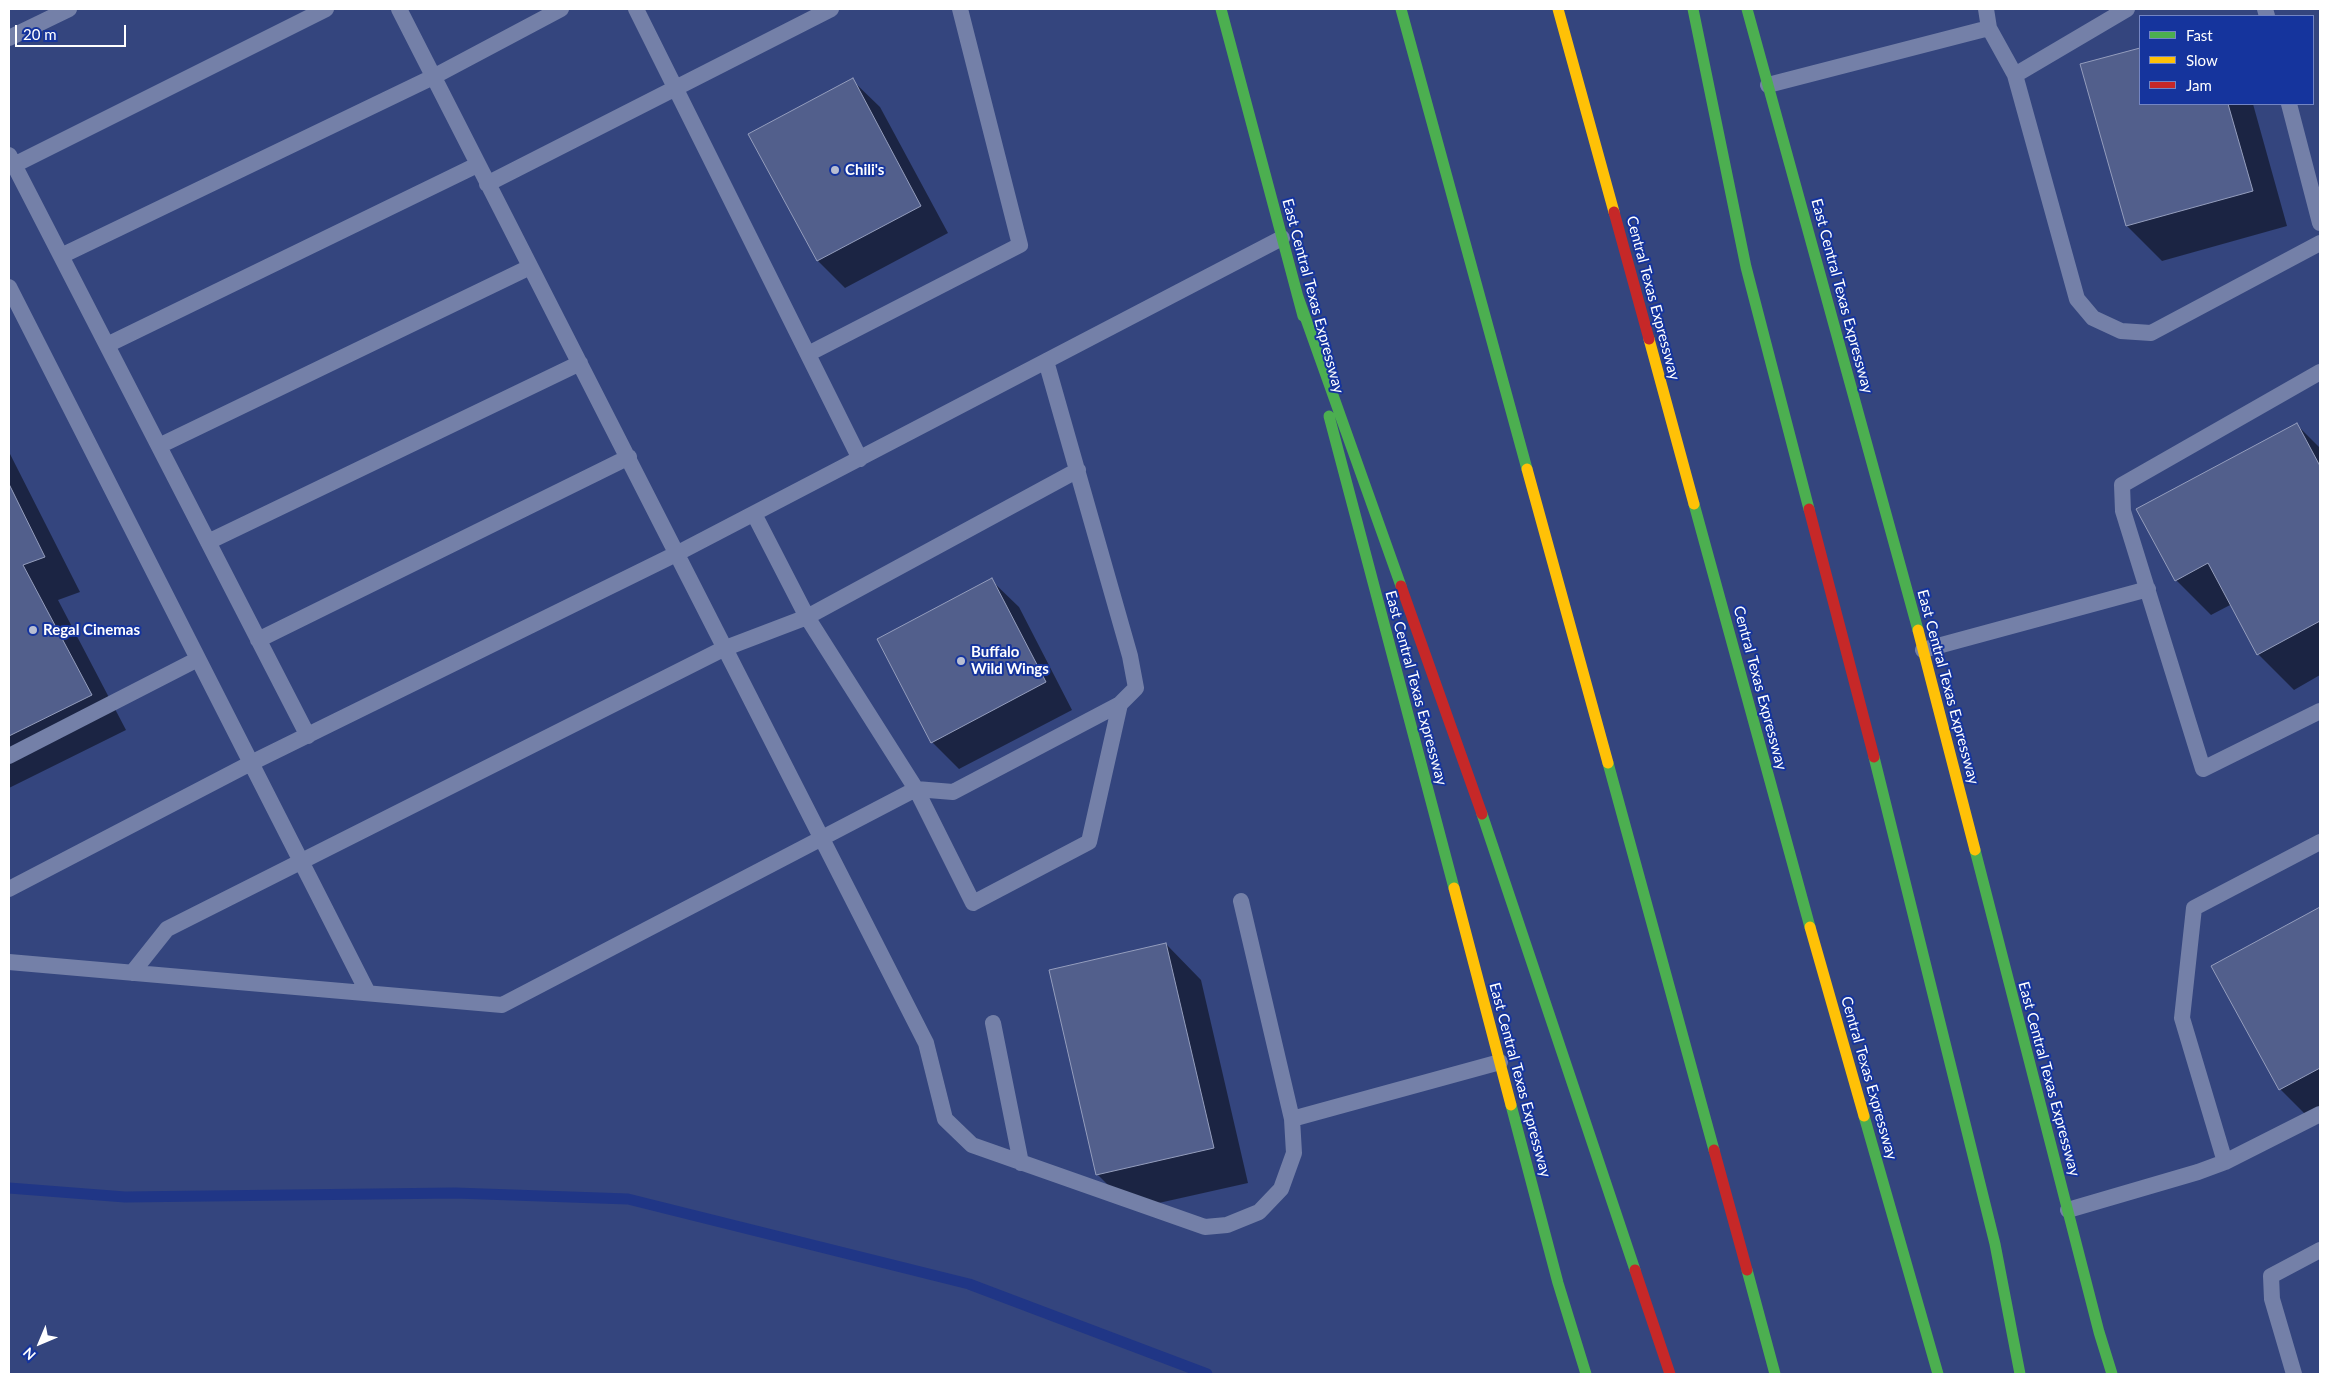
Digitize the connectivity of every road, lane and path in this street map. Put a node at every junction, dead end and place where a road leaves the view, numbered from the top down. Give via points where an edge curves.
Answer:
1 (69, 9) edge
2 (326, 9) edge
3 (399, 9) edge
4 (561, 9) edge
5 (636, 9) edge
6 (831, 9) edge
7 (960, 9) edge
8 (1220, 9) edge
9 (1401, 9) edge
10 (1558, 9) edge
11 (1693, 9) edge
12 (1747, 9) edge
13 (1986, 9) edge
14 (2127, 9) edge
15 (1989, 28) junction
16 (9, 38) edge
17 (2015, 75) junction
18 (433, 77) junction
19 (1768, 85) junction
20 (675, 88) junction
21 (2289, 105) edge
22 (11, 160) edge
23 (478, 165) junction
24 (487, 184) junction
25 (2320, 223) edge
26 (1282, 238) junction
27 (2320, 243) edge
28 (61, 256) junction
29 (530, 267) junction
30 (9, 287) edge
31 (1297, 294) junction
32 (107, 345) junction
33 (808, 354) junction
34 (1046, 361) junction
35 (580, 363) junction
36 (2320, 372) edge
37 (159, 446) junction
38 (629, 457) junction
39 (860, 459) junction
40 (1078, 470) junction
41 (754, 514) junction
42 (208, 542) junction
43 (678, 553) junction
44 (2148, 588) junction
45 (806, 617) junction
46 (258, 640) junction
47 (724, 649) junction
48 (1923, 650) junction
49 (198, 659) junction
50 (1120, 704) junction
51 (2320, 711) edge
52 (308, 736) junction
53 (9, 756) edge
54 (251, 763) junction
55 (916, 789) junction
56 (822, 839) junction
57 (2320, 842) edge
58 (301, 861) junction
59 (9, 889) edge
60 (1241, 900) dead end
61 (9, 962) edge
62 (132, 973) junction
63 (368, 993) junction
64 (993, 1023) dead end
65 (1500, 1062) junction
66 (2320, 1114) edge
67 (1292, 1119) junction
68 (2225, 1162) junction
69 (1021, 1163) junction
70 (2068, 1210) junction
71 (2320, 1250) edge
72 (1586, 1374) edge
73 (1670, 1374) edge
74 (1775, 1374) edge
75 (1938, 1374) edge
76 (2020, 1374) edge
77 (2112, 1374) edge
78 (2294, 1374) edge

1 - 16 lane
2 - 22 lane
3 - 18 lane
4 - 18 lane
5 - 20 lane
6 - 20 lane
7 - 33 lane via 1020,245
8 - 26 main road, East Central Texas Expressway
9 - 74 main road
10 - 75 main road, Central Texas Expressway via 1796,877
11 - 76 main road via 1746,267 1941,1024 1995,1244
12 - 19 main road, East Central Texas Expressway
13 - 15 lane
14 - 17 lane
15 - 17 lane
15 - 19 lane
17 - 27 lane via 2077,299 2093,318 2121,331 2151,333
18 - 23 lane
18 - 28 lane
19 - 48 main road, East Central Texas Expressway
20 - 24 lane
20 - 33 lane
21 - 25 lane
22 - 28 lane
23 - 24 lane
23 - 32 lane
24 - 29 lane
26 - 31 main road, East Central Texas Expressway
26 - 34 lane
28 - 32 lane
29 - 35 lane
29 - 37 lane
30 - 49 lane
31 - 65 main road, East Central Texas Expressway
31 - 73 main road via 1493,846
32 - 37 lane
33 - 39 lane
34 - 39 lane
34 - 40 lane
35 - 38 lane
35 - 42 lane
36 - 44 lane via 2122,485 2123,511
37 - 42 lane
38 - 43 lane
38 - 46 lane
39 - 41 lane
40 - 45 lane
40 - 50 lane via 1136,688
41 - 43 lane
41 - 45 lane
42 - 46 lane
43 - 47 lane
43 - 52 lane
44 - 48 lane
44 - 51 lane via 2203,769
45 - 47 lane
45 - 55 lane
46 - 52 lane
47 - 56 lane
47 - 58 lane
48 - 70 main road, East Central Texas Expressway
49 - 53 lane
49 - 54 lane
50 - 55 lane via 953,792
50 - 55 lane via 1089,842 973,903
52 - 54 lane
54 - 58 lane
54 - 59 lane
55 - 56 lane
56 - 63 lane via 502,1005
56 - 69 lane via 926,1043 945,1119 972,1146
57 - 68 lane via 2194,908 2182,1018
58 - 62 lane via 167,929
58 - 63 lane
60 - 67 lane
61 - 62 lane
62 - 63 lane
64 - 69 lane
65 - 67 lane
65 - 72 main road, East Central Texas Expressway via 1555,1273
66 - 68 lane
67 - 69 lane via 1294,1153 1281,1189 1259,1212 1227,1225 1205,1227
68 - 70 lane
70 - 77 main road, East Central Texas Expressway
71 - 78 lane via 2272,1276 2272,1299

